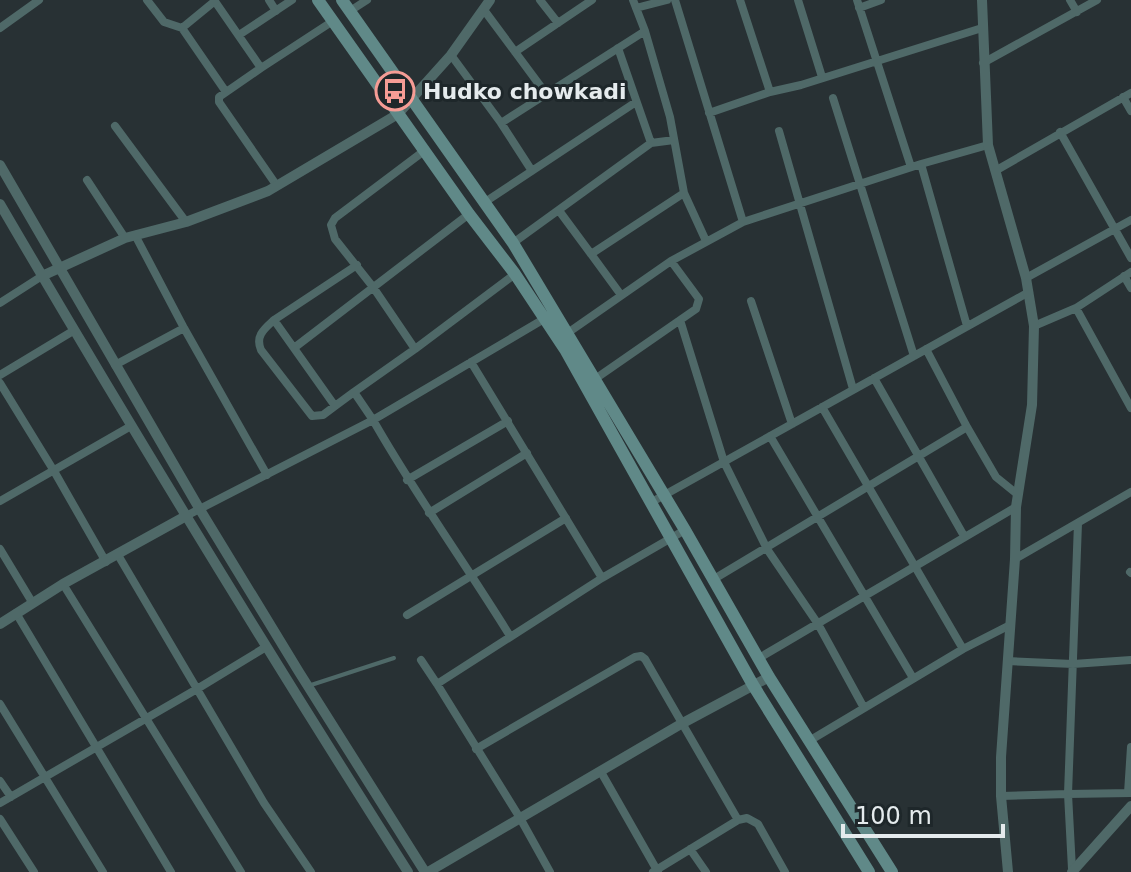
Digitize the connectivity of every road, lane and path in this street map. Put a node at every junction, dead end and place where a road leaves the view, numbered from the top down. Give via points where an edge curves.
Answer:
1 (39, 0) edge
2 (147, 0) edge
3 (214, 0) edge
4 (269, 0) edge
5 (292, 0) edge
6 (318, 0) edge
7 (367, 0) edge
8 (540, 0) edge
9 (592, 0) edge
10 (667, 0) edge
11 (675, 0) edge
12 (740, 0) edge
13 (798, 0) edge
14 (881, 0) edge
15 (982, 0) edge
16 (1070, 0) edge
17 (1097, 0) edge
18 (486, 4) edge
19 (635, 4) edge
20 (858, 4) edge
21 (346, 6) edge
22 (276, 11) junction
23 (1077, 12) junction
24 (333, 21) junction
25 (558, 23) junction
26 (0, 28) edge
27 (182, 28) junction
28 (982, 28) junction
29 (645, 31) junction
30 (239, 35) junction
31 (618, 48) junction
32 (515, 52) junction
33 (451, 55) junction
34 (876, 61) junction
35 (983, 63) junction
36 (261, 68) junction
37 (822, 77) junction
38 (226, 92) junction
39 (770, 92) junction
40 (547, 95) junction
41 (1127, 95) edge
42 (833, 98) dead end
43 (413, 100) junction
44 (636, 102) junction
45 (1131, 111) edge
46 (709, 113) junction
47 (398, 114) junction
48 (501, 123) junction
49 (115, 126) dead end
50 (779, 131) dead end
51 (1060, 132) junction
52 (674, 140) junction
53 (651, 143) junction
54 (988, 145) junction
55 (424, 151) junction
56 (921, 164) junction
57 (0, 165) edge
58 (911, 167) junction
59 (532, 171) junction
60 (995, 171) junction
61 (87, 180) dead end
62 (862, 185) junction
63 (277, 186) junction
64 (684, 193) junction
65 (485, 202) junction
66 (0, 204) edge
67 (799, 204) junction
68 (560, 212) junction
69 (469, 214) junction
70 (1131, 220) edge
71 (186, 222) junction
72 (743, 222) junction
73 (1115, 230) junction
74 (130, 236) junction
75 (706, 241) junction
76 (513, 243) junction
77 (591, 254) junction
78 (1131, 258) edge
79 (671, 261) junction
80 (357, 265) junction
81 (59, 267) junction
82 (515, 274) junction
83 (1128, 274) edge
84 (42, 276) junction
85 (1026, 278) junction
86 (373, 287) junction
87 (1131, 288) edge
88 (1029, 292) junction
89 (621, 295) junction
90 (751, 301) dead end
91 (0, 303) edge
92 (1076, 308) junction
93 (544, 319) junction
94 (274, 320) junction
95 (680, 320) junction
96 (967, 326) junction
97 (1034, 326) junction
98 (184, 328) junction
99 (73, 331) junction
100 (569, 332) junction
101 (294, 348) junction
102 (415, 349) junction
103 (926, 349) junction
104 (914, 356) junction
105 (471, 362) junction
106 (115, 365) junction
107 (0, 375) edge
108 (874, 378) junction
109 (595, 379) junction
110 (0, 383) edge
111 (853, 389) junction
112 (354, 392) junction
113 (335, 406) junction
114 (822, 407) junction
115 (1131, 408) edge
116 (373, 420) junction
117 (508, 421) junction
118 (792, 424) junction
119 (131, 426) junction
120 (967, 427) junction
121 (770, 436) junction
122 (527, 453) junction
123 (917, 456) junction
124 (724, 462) junction
125 (54, 471) junction
126 (267, 475) junction
127 (407, 480) junction
128 (868, 488) junction
129 (1131, 492) edge
130 (1017, 494) junction
131 (665, 495) junction
132 (0, 501) edge
133 (650, 503) junction
134 (1016, 507) junction
135 (199, 508) junction
136 (429, 513) junction
137 (186, 516) junction
138 (566, 518) junction
139 (819, 518) junction
140 (1078, 523) junction
141 (685, 530) junction
142 (964, 536) junction
143 (669, 538) junction
144 (0, 549) edge
145 (767, 549) junction
146 (118, 555) junction
147 (1015, 559) junction
148 (106, 562) junction
149 (914, 566) junction
150 (472, 574) junction
151 (602, 578) junction
152 (714, 579) junction
153 (63, 584) junction
154 (865, 595) junction
155 (32, 602) junction
156 (16, 613) junction
157 (407, 615) dead end
158 (0, 623) edge
159 (818, 624) junction
160 (1010, 625) junction
161 (510, 636) junction
162 (266, 647) junction
163 (963, 649) junction
164 (394, 658) dead end
165 (759, 658) junction
166 (421, 660) dead end
167 (1131, 660) edge
168 (1007, 661) junction
169 (1073, 664) junction
170 (769, 677) junction
171 (913, 678) junction
172 (437, 684) junction
173 (753, 685) junction
174 (307, 686) junction
175 (197, 689) junction
176 (0, 704) edge
177 (864, 708) junction
178 (146, 718) junction
179 (681, 724) junction
180 (809, 741) junction
181 (1131, 747) edge
182 (97, 748) junction
183 (476, 749) junction
184 (601, 772) junction
185 (46, 778) junction
186 (0, 781) edge
187 (1130, 793) edge
188 (1068, 794) junction
189 (1001, 796) junction
190 (11, 797) junction
191 (0, 803) edge
192 (1131, 806) edge
193 (520, 818) junction
194 (0, 819) edge
195 (738, 820) junction
196 (690, 849) junction
197 (889, 867) edge
198 (656, 871) edge
199 (1072, 871) edge
200 (34, 872) edge
201 (103, 872) edge
202 (171, 872) edge
203 (241, 872) edge
204 (311, 872) edge
205 (408, 872) edge
206 (427, 872) edge
207 (550, 872) edge
208 (706, 872) edge
209 (785, 872) edge
210 (869, 872) edge
211 (1008, 872) edge

1 - 26 street
2 - 27 street via 164,22
3 - 27 street
3 - 30 street
4 - 22 street
5 - 22 street
6 - 24 main road
7 - 21 street
8 - 25 street
9 - 25 street
10 - 19 street
11 - 46 street
12 - 39 street
13 - 37 street
14 - 20 street
15 - 28 street
16 - 23 street
17 - 23 street
18 - 32 street
18 - 33 street
19 - 29 street
20 - 34 street
21 - 43 main road
22 - 30 street
23 - 35 street
24 - 36 street
24 - 47 main road
25 - 32 street
27 - 38 street
28 - 34 street
28 - 35 street
29 - 31 street
29 - 52 street
30 - 36 street
31 - 40 street
31 - 44 street
32 - 40 street
33 - 43 street
33 - 48 street
34 - 37 street
34 - 58 street
35 - 54 street
36 - 38 street
37 - 39 street
38 - 63 street via 219,97 222,110
39 - 46 street
40 - 48 street
41 - 45 street
41 - 51 street
42 - 62 street
43 - 47 street
43 - 65 main road
44 - 53 street
44 - 59 street
46 - 72 street
47 - 55 main road
47 - 63 street
48 - 59 street
49 - 71 street
50 - 67 street
51 - 60 street
51 - 73 street
52 - 53 street
52 - 64 street
53 - 68 street
54 - 56 street
54 - 60 street
55 - 69 main road
55 - 80 street via 335,218 335,239
56 - 58 street
56 - 96 street
57 - 81 street
58 - 62 street
59 - 65 street
60 - 85 street
61 - 74 street
62 - 67 street
62 - 104 street
63 - 71 street
64 - 75 street
64 - 77 street
65 - 76 main road
66 - 84 street
67 - 72 street
67 - 111 street
68 - 76 street
68 - 77 street
69 - 82 main road
69 - 86 street
70 - 73 street
71 - 74 street
72 - 75 street
73 - 78 street
73 - 85 street
74 - 81 street
74 - 98 street
75 - 79 street
76 - 100 main road
77 - 89 street
79 - 89 street
79 - 95 street via 699,304
80 - 86 street
80 - 94 street
81 - 84 street
81 - 106 street
82 - 93 main road
82 - 102 street
83 - 87 street
83 - 92 street
84 - 91 street
84 - 99 street
85 - 88 street
86 - 101 street
86 - 102 street
88 - 96 street
88 - 97 street
89 - 100 street
90 - 118 street
92 - 97 street
92 - 115 street
93 - 105 street
93 - 133 main road
94 - 101 street
94 - 113 street via 261,332 261,350 312,416
95 - 109 street
95 - 124 street
96 - 103 street
97 - 130 street via 1032,405
98 - 106 street
98 - 126 street
99 - 107 street
99 - 119 street
100 - 109 main road
101 - 113 street
102 - 112 street
103 - 104 street
103 - 120 street
104 - 108 street
105 - 116 street
105 - 117 street
106 - 135 street
108 - 111 street
108 - 123 street
109 - 131 main road
110 - 125 street
111 - 114 street
112 - 113 street
112 - 116 street
114 - 118 street
114 - 128 street
116 - 126 street
116 - 127 street
117 - 122 street
117 - 127 street
118 - 121 street
119 - 125 street
119 - 137 street
120 - 123 street
120 - 130 street via 996,477
121 - 124 street
121 - 139 street
122 - 136 street
122 - 138 street
123 - 128 street
123 - 142 street
124 - 131 street
124 - 145 street
125 - 132 street
125 - 148 street
126 - 135 street
127 - 136 street
128 - 139 street
128 - 149 street
129 - 140 street
130 - 134 street
131 - 133 street
131 - 141 main road
133 - 143 main road
134 - 142 street
134 - 147 street
135 - 137 street
135 - 174 street
136 - 150 street
137 - 146 street
137 - 162 street
138 - 150 street
138 - 151 street
139 - 145 street
139 - 154 street
140 - 147 street
140 - 169 street
141 - 143 street
141 - 152 main road
142 - 149 street
143 - 151 street
143 - 173 main road
144 - 155 street
145 - 152 street
145 - 159 street
146 - 148 street
146 - 175 street
147 - 160 street
148 - 153 street
149 - 154 street
149 - 163 street
150 - 157 street
150 - 161 street
151 - 161 street
152 - 165 main road
153 - 155 street
153 - 178 street
154 - 159 street
154 - 171 street
155 - 156 street
156 - 158 street
156 - 182 street
159 - 165 street
159 - 177 street
160 - 163 street
160 - 168 street
161 - 172 street
162 - 175 street
162 - 205 street
163 - 171 street
164 - 174 lane
165 - 170 main road
166 - 172 street
167 - 169 street
168 - 169 street
168 - 189 street
169 - 188 street
170 - 173 street
170 - 180 main road
171 - 177 street
172 - 183 street
173 - 179 street
173 - 210 main road
174 - 206 street
175 - 178 street
175 - 204 street
176 - 185 street
177 - 180 street
178 - 182 street
178 - 203 street
179 - 183 street via 641,656
179 - 184 street
179 - 195 street
180 - 197 main road
181 - 187 street
182 - 185 street
182 - 202 street
183 - 193 street
184 - 193 street
184 - 198 street
185 - 190 street
185 - 201 street
186 - 190 street
187 - 188 street
188 - 189 street
188 - 199 street
189 - 211 street
190 - 191 street
192 - 199 street
193 - 206 street
193 - 207 street
194 - 200 street
195 - 196 street
195 - 209 street via 758,824
196 - 198 street
196 - 208 street
197 - 210 street

